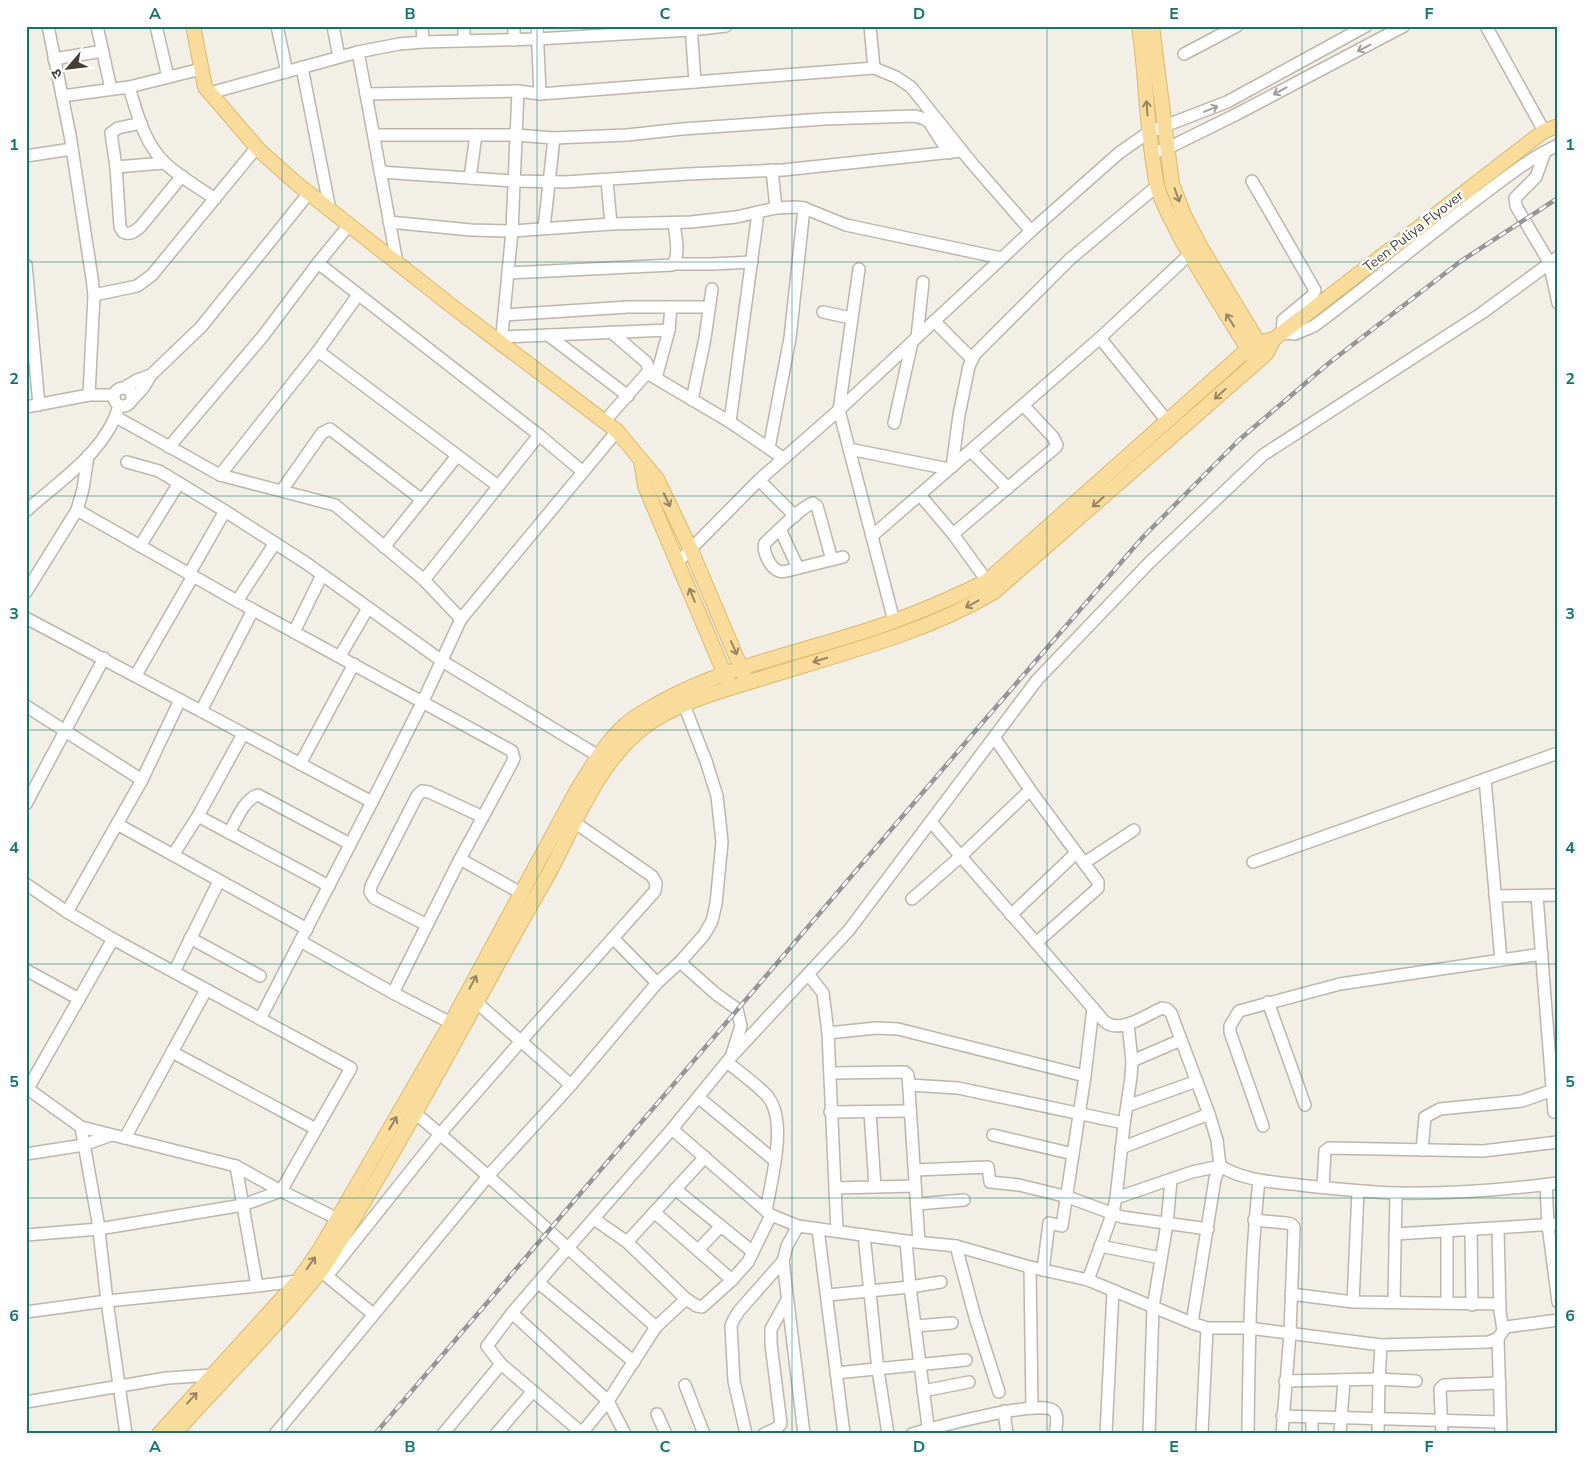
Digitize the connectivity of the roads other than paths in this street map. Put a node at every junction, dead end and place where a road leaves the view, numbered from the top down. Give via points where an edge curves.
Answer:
1 (48, 26) edge
2 (97, 26) edge
3 (156, 26) edge
4 (193, 26) edge
5 (277, 26) edge
6 (333, 26) edge
7 (422, 26) edge
8 (464, 26) edge
9 (514, 26) edge
10 (537, 26) edge
11 (726, 26) edge
12 (870, 26) edge
13 (1139, 26) edge
14 (1152, 26) edge
15 (1238, 26) edge
16 (1366, 26) edge
17 (1404, 26) edge
18 (1486, 26) edge
19 (691, 28) edge
20 (635, 29) edge
21 (537, 39) junction
22 (514, 40) junction
23 (464, 41) junction
24 (423, 42) junction
25 (102, 51) junction
26 (358, 52) junction
27 (1184, 54) dead end
28 (339, 57) junction
29 (54, 59) junction
30 (302, 67) junction
31 (874, 68) junction
32 (201, 69) junction
33 (287, 72) junction
34 (168, 77) junction
35 (695, 82) junction
36 (128, 86) junction
37 (111, 89) junction
38 (518, 91) junction
39 (210, 93) junction
40 (366, 94) junction
41 (540, 94) junction
42 (62, 96) junction
43 (141, 123) junction
44 (1166, 125) junction
45 (1558, 126) edge
46 (1544, 131) junction
47 (1149, 132) junction
48 (374, 135) junction
49 (476, 135) junction
50 (516, 135) junction
51 (554, 138) junction
52 (1558, 145) edge
53 (257, 146) junction
54 (1168, 148) junction
55 (72, 149) junction
56 (962, 151) junction
57 (1545, 152) junction
58 (949, 153) junction
59 (1152, 153) junction
60 (26, 156) edge
61 (164, 163) junction
62 (116, 167) junction
63 (772, 170) junction
64 (380, 172) junction
65 (182, 176) junction
66 (470, 178) junction
67 (514, 181) junction
68 (607, 181) junction
69 (1252, 181) dead end
70 (549, 182) junction
71 (1157, 186) junction
72 (309, 193) junction
73 (215, 199) junction
74 (776, 208) junction
75 (804, 208) junction
76 (330, 210) junction
77 (758, 213) junction
78 (389, 222) junction
79 (674, 223) junction
80 (611, 224) junction
81 (349, 225) junction
82 (544, 228) junction
83 (512, 231) junction
84 (1031, 231) junction
85 (1190, 254) junction
86 (1001, 258) junction
87 (1553, 260) edge
88 (397, 262) junction
89 (752, 262) junction
90 (318, 263) junction
91 (675, 264) junction
92 (26, 265) edge
93 (859, 269) dead end
94 (508, 273) junction
95 (922, 282) dead end
96 (712, 289) dead end
97 (94, 295) junction
98 (358, 295) junction
99 (1558, 302) edge
100 (671, 307) junction
101 (709, 307) junction
102 (823, 312) dead end
103 (504, 315) junction
104 (851, 318) junction
105 (934, 321) junction
106 (669, 330) junction
107 (611, 332) junction
108 (548, 334) junction
109 (1278, 336) junction
110 (30, 338) edge
111 (1100, 338) junction
112 (915, 339) junction
113 (502, 341) junction
114 (318, 351) junction
115 (1257, 352) junction
116 (972, 359) junction
117 (151, 375) junction
118 (651, 376) junction
119 (124, 388) junction
120 (89, 395) junction
121 (628, 396) junction
122 (132, 400) junction
123 (692, 400) junction
124 (39, 405) junction
125 (1023, 405) junction
126 (26, 407) edge
127 (839, 410) junction
128 (115, 411) junction
129 (1167, 421) junction
130 (604, 422) junction
131 (730, 422) junction
132 (894, 423) dead end
133 (617, 431) junction
134 (539, 435) junction
135 (169, 447) junction
136 (769, 448) junction
137 (849, 449) junction
138 (971, 451) junction
139 (88, 456) junction
140 (457, 456) junction
141 (783, 458) junction
142 (641, 460) junction
143 (127, 462) dead end
144 (951, 468) junction
145 (584, 472) junction
146 (220, 475) junction
147 (760, 480) junction
148 (178, 483) junction
149 (498, 486) junction
150 (1008, 488) junction
151 (282, 490) junction
152 (920, 495) junction
153 (422, 500) junction
154 (77, 510) junction
155 (26, 511) edge
156 (225, 511) junction
157 (795, 516) junction
158 (780, 529) junction
159 (953, 534) junction
160 (872, 536) junction
161 (275, 543) junction
162 (140, 546) junction
163 (384, 547) junction
164 (691, 550) junction
165 (678, 562) junction
166 (798, 568) junction
167 (191, 575) junction
168 (322, 575) junction
169 (424, 580) junction
170 (987, 581) junction
171 (26, 592) edge
172 (238, 601) junction
173 (368, 608) junction
174 (253, 610) junction
175 (26, 618) edge
176 (461, 619) junction
177 (894, 621) junction
178 (294, 632) junction
179 (340, 656) junction
180 (104, 658) junction
181 (443, 658) junction
182 (354, 664) junction
183 (742, 668) junction
184 (725, 674) junction
185 (136, 675) junction
186 (747, 683) junction
187 (730, 688) junction
188 (180, 700) junction
189 (423, 701) junction
190 (684, 705) junction
191 (26, 706) edge
192 (201, 711) junction
193 (65, 731) junction
194 (243, 734) junction
195 (994, 736) junction
196 (1558, 753) edge
197 (604, 759) junction
198 (300, 764) junction
199 (1484, 779) junction
200 (142, 780) junction
201 (1030, 790) junction
202 (372, 802) junction
203 (26, 804) edge
204 (198, 816) junction
205 (483, 817) junction
206 (574, 822) junction
207 (931, 822) junction
208 (117, 824) junction
209 (1134, 830) dead end
210 (228, 833) junction
211 (350, 844) junction
212 (1076, 853) junction
213 (173, 855) junction
214 (960, 857) junction
215 (460, 859) junction
216 (1253, 862) dead end
217 (1084, 864) junction
218 (219, 881) junction
219 (26, 884) edge
220 (329, 886) junction
221 (521, 893) junction
222 (1558, 895) edge
223 (1495, 896) junction
224 (1537, 896) junction
225 (912, 899) dead end
226 (67, 912) junction
227 (1011, 915) junction
228 (426, 925) junction
229 (307, 929) junction
230 (190, 938) junction
231 (613, 938) junction
232 (113, 939) junction
233 (300, 941) junction
234 (1036, 943) junction
235 (1542, 954) junction
236 (1501, 960) junction
237 (680, 962) junction
238 (26, 970) edge
239 (174, 972) junction
240 (808, 974) junction
241 (260, 976) dead end
242 (657, 983) junction
243 (206, 990) junction
244 (393, 994) junction
245 (79, 998) junction
246 (476, 1002) junction
247 (1268, 1002) junction
248 (1093, 1008) junction
249 (260, 1019) junction
250 (451, 1024) junction
251 (1128, 1024) junction
252 (828, 1033) junction
253 (1182, 1040) junction
254 (521, 1041) junction
255 (172, 1052) junction
256 (729, 1060) junction
257 (1132, 1061) junction
258 (830, 1073) junction
259 (1085, 1076) junction
260 (1197, 1081) junction
261 (571, 1085) junction
262 (909, 1085) junction
263 (1553, 1090) junction
264 (27, 1091) edge
265 (698, 1096) junction
266 (1305, 1105) dead end
267 (1127, 1106) junction
268 (910, 1111) junction
269 (830, 1112) junction
270 (870, 1112) junction
271 (1554, 1112) dead end
272 (415, 1113) junction
273 (1079, 1114) junction
274 (1209, 1114) junction
275 (1124, 1123) junction
276 (1263, 1126) dead end
277 (81, 1127) junction
278 (316, 1128) junction
279 (672, 1129) junction
280 (440, 1134) junction
281 (111, 1135) junction
282 (993, 1135) dead end
283 (124, 1138) junction
284 (1558, 1142) edge
285 (84, 1146) junction
286 (1121, 1148) junction
287 (1422, 1150) junction
288 (26, 1154) edge
289 (1073, 1154) junction
290 (705, 1157) junction
291 (774, 1160) junction
292 (236, 1166) junction
293 (1220, 1166) junction
294 (915, 1170) junction
295 (489, 1176) junction
296 (1171, 1180) junction
297 (1258, 1180) junction
298 (1552, 1184) edge
299 (915, 1186) junction
300 (875, 1187) junction
301 (1323, 1187) junction
302 (835, 1188) junction
303 (675, 1189) junction
304 (280, 1191) junction
305 (1358, 1191) junction
306 (1396, 1193) junction
307 (1068, 1197) junction
308 (1116, 1198) junction
309 (964, 1200) dead end
310 (917, 1204) junction
311 (243, 1205) junction
312 (654, 1212) junction
313 (1113, 1212) junction
314 (771, 1214) junction
315 (338, 1218) junction
316 (594, 1218) junction
317 (1254, 1220) junction
318 (1167, 1224) junction
319 (796, 1225) junction
320 (1553, 1225) edge
321 (721, 1226) junction
322 (1498, 1228) junction
323 (99, 1229) junction
324 (818, 1229) junction
325 (1208, 1229) junction
326 (1471, 1230) junction
327 (837, 1231) junction
328 (1447, 1232) junction
329 (1395, 1234) junction
330 (26, 1235) edge
331 (864, 1236) junction
332 (906, 1241) junction
333 (626, 1242) junction
334 (919, 1242) junction
335 (956, 1246) junction
336 (1100, 1246) junction
337 (567, 1249) junction
338 (698, 1250) junction
339 (753, 1252) junction
340 (1161, 1258) junction
341 (783, 1261) junction
342 (1030, 1267) junction
343 (1043, 1270) junction
344 (324, 1274) junction
345 (732, 1280) junction
346 (1088, 1280) junction
347 (298, 1281) junction
348 (942, 1282) dead end
349 (539, 1284) junction
350 (257, 1286) junction
351 (910, 1288) junction
352 (1113, 1290) junction
353 (870, 1292) junction
354 (1291, 1294) junction
355 (828, 1296) junction
356 (686, 1299) junction
357 (788, 1300) junction
358 (107, 1301) junction
359 (1353, 1302) junction
360 (1394, 1302) junction
361 (1558, 1302) edge
362 (1447, 1303) junction
363 (1500, 1304) junction
364 (1472, 1305) junction
365 (1153, 1307) junction
366 (26, 1312) edge
367 (512, 1313) junction
368 (373, 1314) junction
369 (1558, 1320) edge
370 (952, 1323) dead end
371 (1192, 1323) junction
372 (915, 1326) junction
373 (656, 1327) junction
374 (1207, 1328) junction
375 (1249, 1328) junction
376 (1290, 1333) junction
377 (1501, 1334) junction
378 (1381, 1345) junction
379 (966, 1360) dead end
380 (634, 1362) junction
381 (501, 1364) junction
382 (920, 1366) junction
383 (878, 1370) junction
384 (836, 1373) junction
385 (213, 1376) junction
386 (1379, 1379) junction
387 (1344, 1380) junction
388 (1285, 1381) junction
389 (1416, 1381) dead end
390 (969, 1382) dead end
391 (1500, 1383) junction
392 (685, 1385) dead end
393 (120, 1386) junction
394 (533, 1391) junction
395 (923, 1391) junction
396 (999, 1392) dead end
397 (26, 1402) edge
398 (611, 1405) junction
399 (1032, 1408) junction
400 (1004, 1411) junction
401 (657, 1414) dead end
402 (1282, 1416) junction
403 (1312, 1417) junction
404 (1340, 1418) junction
405 (1379, 1418) junction
406 (1441, 1421) junction
407 (964, 1422) junction
408 (1501, 1422) junction
409 (623, 1429) edge
410 (179, 1432) edge
411 (928, 1432) edge
412 (582, 1433) edge
413 (126, 1434) edge
414 (159, 1434) edge
415 (274, 1434) edge
416 (443, 1434) edge
417 (496, 1434) edge
418 (666, 1434) edge
419 (704, 1434) edge
420 (746, 1434) edge
421 (764, 1434) edge
422 (804, 1434) edge
423 (844, 1434) edge
424 (888, 1434) edge
425 (912, 1434) edge
426 (966, 1434) edge
427 (1007, 1434) edge
428 (1055, 1434) edge
429 (1106, 1434) edge
430 (1149, 1434) edge
431 (1202, 1434) edge
432 (1248, 1434) edge
433 (1282, 1434) edge
434 (1312, 1434) edge
435 (1340, 1434) edge
436 (1378, 1434) edge
437 (1442, 1434) edge
438 (1501, 1434) edge

1 - 29 street
2 - 25 street
3 - 34 street
4 - 32 main road
5 - 33 street
6 - 28 street
7 - 24 street
8 - 23 street
9 - 22 street
10 - 21 street
11 - 19 street
12 - 31 street
47 -> 13 main road
14 - 44 main road
15 - 27 street
44 -> 16 street via 1227,102
17 -> 54 street
18 - 46 street
19 - 20 street
19 - 35 street
20 - 21 street
21 - 22 street
21 - 41 street
22 - 23 street
23 - 24 street
24 - 26 street
25 - 29 street
25 - 37 street
26 - 28 street
26 - 40 street
28 - 30 street
29 - 42 street
30 - 33 street
30 - 76 street
31 - 35 street
31 - 56 street via 896,76 911,87
32 - 34 street
32 - 39 main road via 205,87
33 - 39 street
34 - 36 street
35 - 41 street
36 - 37 street
36 - 43 street
37 - 42 street
38 - 40 street
38 - 41 street
38 - 50 street
39 - 53 main road
40 - 48 street
42 - 55 street
43 - 61 street via 149,142
43 - 62 street via 118,128 111,133
44 - 47 street
44 - 54 main road
45 - 46 main road, Teen Puliya Flyover
46 - 109 main road, Teen Puliya Flyover
47 - 59 main road
47 - 84 street via 1119,153
48 - 49 street
48 - 64 street
49 - 50 street
49 - 66 street
50 - 51 street
50 - 67 street
51 - 58 street via 915,116 929,122
51 - 70 street
52 - 57 street
53 - 72 main road
53 - 73 street
54 - 59 street
54 -> 115 main road via 1172,184 1184,215
55 - 60 street
55 - 97 street
56 - 58 street
56 - 84 street
57 - 87 street via 1536,177 1515,198 1516,206
57 - 109 street via 1429,235 1314,326 1295,334
58 - 63 street
59 - 71 main road
61 - 62 street
61 - 65 street
62 - 65 street via 120,227 125,233 141,226
63 - 68 street
63 - 74 street
64 - 66 street
64 - 78 street
65 - 73 street
66 - 67 street
67 - 70 street
67 - 83 street
68 - 70 street
68 - 80 street
69 - 109 street via 1315,290 1283,320
70 - 82 street
71 - 85 main road
71 - 116 street via 1070,259
72 - 76 main road
72 - 117 street via 201,326
73 - 97 street via 160,268 145,281
74 - 75 street
74 - 77 street
75 - 86 street via 846,225
75 - 136 street via 790,338
76 - 81 main road
77 - 79 street
77 - 89 street
78 - 83 street
78 - 88 street
79 - 80 street
79 - 91 street
80 - 82 street
81 - 88 main road
81 - 90 street
82 - 83 street
83 - 94 street
84 - 86 street
85 - 111 street
115 -> 85 main road
86 - 105 street
87 - 99 street
87 - 195 street via 1482,313 1263,455 1149,563 1070,645 1037,680
88 - 113 main road
89 - 91 street
89 - 131 street
90 - 98 street
90 - 135 street via 263,336
91 - 94 street
92 - 110 street
93 - 104 street
94 - 103 street
95 - 112 street
96 - 101 street
97 - 120 street
98 - 114 street
98 - 134 street
100 - 101 street
100 - 103 street
100 - 106 street
101 - 123 street
102 - 104 street
103 - 113 street
104 - 127 street
105 - 112 street
105 - 116 street
106 - 107 street
106 - 118 street
107 - 108 street
107 - 118 street via 646,362
108 - 113 street
108 - 121 street
109 - 115 main road
110 - 124 street
111 - 125 street
111 - 129 street
112 - 127 street
112 - 132 street
113 - 130 main road
114 - 140 street
114 - 146 street
115 - 129 main road
115 -> 186 main road via 994,592 945,618 898,636
116 - 144 street
117 - 119 street
117 - 122 street
118 - 121 street
118 - 123 street
119 - 122 street via 131,393
119 - 128 street via 118,390
120 - 124 street
120 - 128 street
121 - 130 street
122 - 128 street
123 - 131 street
124 - 126 street
125 - 138 street
125 - 150 street via 1057,444
127 - 137 street
127 - 141 street
128 - 135 street
128 - 139 street via 99,445
129 - 170 main road
130 - 133 main road
131 - 136 street
133 - 142 main road
133 - 145 street
134 - 145 street
134 - 149 street
135 - 146 street
136 - 141 street
137 - 144 street
137 - 160 street
138 - 144 street
138 - 150 street
139 - 154 street
139 - 155 street
140 - 149 street
140 - 153 street
141 - 147 street
142 -> 164 main road via 657,479
142 - 165 main road via 645,486
143 - 148 street via 160,471
144 - 152 street
145 - 176 street
146 - 151 street
147 - 157 street
147 - 164 street
148 - 156 street
148 - 162 street
149 - 169 street
150 - 159 street
151 - 153 street via 322,433 330,429
151 - 163 street via 335,505
152 - 159 street
152 - 160 street
153 - 163 street
154 - 162 street
154 - 171 street
156 - 161 street
156 - 167 street
157 - 158 street
157 - 166 street via 809,504 816,505 837,558
158 - 166 street
158 - 166 street via 765,543 765,553 778,571
159 - 170 street
160 - 177 street
161 - 168 street
161 - 172 street
162 - 167 street
163 - 169 street
164 - 165 street
164 -> 183 main road
184 -> 165 main road
167 - 172 street
167 - 185 street
168 - 173 street
168 - 178 street
169 - 176 street
170 - 177 main road
172 - 174 street
173 - 179 street
173 - 181 street
174 - 178 street
174 - 192 street
175 - 180 street
176 - 181 street
177 - 183 main road
178 - 179 street
179 - 182 street
180 - 185 street
180 - 193 street
181 - 189 street
181 - 197 street
182 - 189 street
182 - 198 street
183 - 184 main road
183 - 186 main road
184 - 187 main road
184 - 197 main road via 689,688 638,715 624,725
185 - 188 street
186 - 187 main road
187 - 190 main road
188 - 192 street
188 - 200 street
189 - 202 street
189 - 205 street via 509,748 514,754
190 - 197 main road via 646,725
190 - 237 street via 717,796 722,842 712,921
191 - 193 street
192 - 194 street
193 - 200 street
193 - 203 street
194 - 198 street
194 - 204 street
195 - 201 street
195 - 207 street
196 - 199 street
197 - 206 main road
197 - 221 main road via 562,816
198 - 202 street
199 - 216 street
199 - 223 street
200 - 208 street
201 - 212 street
201 - 214 street
202 - 211 street
204 - 210 street
204 - 213 street
205 - 215 street
205 - 228 street via 425,791 416,796 370,892 374,898
206 - 231 street via 652,876 656,883 655,891
206 - 246 main road
207 - 214 street
207 - 240 street via 849,930
208 - 213 street
208 - 226 street
209 - 217 street
210 - 211 street via 246,803 258,795
210 - 220 street
211 - 220 street
212 - 217 street
212 - 227 street
213 - 218 street
214 - 225 street
214 - 227 street
215 - 221 street
215 - 228 street
217 - 234 street via 1098,882 1098,888
218 - 229 street
218 - 230 street
219 - 226 street
220 - 229 street
250 -> 221 main road
222 - 224 street
223 - 224 street
223 - 236 street
224 - 235 street
226 - 232 street
227 - 234 street
228 - 244 street
229 - 233 street
230 - 239 street
230 - 241 street
231 - 242 street
231 - 254 street
232 - 239 street
232 - 245 street
233 - 244 street
233 - 249 street
234 - 248 street
235 - 236 street
235 - 263 street
236 - 247 street via 1340,984
237 - 242 street
237 - 256 street via 737,1009 741,1026
238 - 245 street
239 - 243 street
240 - 252 street via 820,989
240 - 256 street
242 - 261 street
243 - 249 street
243 - 255 street
244 - 250 street
245 - 264 street
246 - 254 street
246 - 272 main road
247 - 266 street
247 - 276 street via 1239,1011 1230,1026
248 - 251 street via 1110,1026
248 - 259 street
249 - 278 street via 351,1068
315 -> 250 main road
251 - 253 street via 1162,1008 1167,1009
251 - 257 street
252 - 258 street
252 - 259 street via 898,1029
253 - 257 street
253 - 260 street
254 - 261 street
254 - 280 street
255 - 278 street
255 - 283 street
256 - 265 street
256 - 291 street via 768,1097 775,1110
257 - 267 street
258 - 262 street via 905,1072
258 - 269 street
259 - 273 street
260 - 267 street
260 - 274 street
261 - 295 street
262 - 268 street
262 - 273 street via 958,1088
263 - 271 street
263 - 287 street via 1522,1101 1440,1109 1425,1117
264 - 277 street
265 - 279 street
265 - 291 street
267 - 275 street
268 - 270 street
268 - 294 street
269 - 270 street
269 - 302 street
270 - 300 street
272 - 280 street
272 - 344 main road
273 - 275 street
273 - 289 street
274 - 286 street
274 - 293 street via 1219,1149
275 - 286 street
277 - 281 street
277 - 285 street
278 - 304 street
279 - 290 street
279 - 316 street
280 - 295 street
280 - 344 street
281 - 283 street
281 - 285 street
282 - 289 street
283 - 292 street
284 - 287 street via 1483,1151
285 - 288 street
285 - 323 street
286 - 308 street
287 - 301 street via 1328,1148 1325,1151
289 - 307 street
290 - 303 street
290 - 314 street
291 - 314 street
292 - 304 street
292 - 311 street
293 - 296 street
293 - 297 street via 1231,1173
293 - 325 street
294 - 299 street
294 - 307 street via 988,1167 990,1182 1019,1185
295 - 337 street
295 - 368 street
296 - 308 street
296 - 318 street
297 - 301 street
297 - 317 street
298 - 306 street
298 - 320 street
299 - 300 street
299 - 310 street
300 - 302 street
301 - 305 street
302 - 327 street
303 - 312 street
303 - 321 street
304 - 311 street
304 - 315 street
305 - 306 street
305 - 359 street
306 - 329 street
307 - 313 street
307 - 343 street via 1062,1226 1049,1223
308 - 313 street
309 - 310 street
310 - 334 street
311 - 323 street
311 - 350 street
312 - 333 street
312 - 338 street
313 - 318 street via 1122,1217
313 - 336 street
314 - 319 street
314 - 339 street
347 -> 315 main road
316 - 333 street
316 - 337 street
317 - 354 street via 1286,1223 1294,1227
317 - 375 street
318 - 325 street
318 - 340 street
319 - 324 street
319 - 341 street
320 - 322 street
320 - 361 street
321 - 338 street
321 - 339 street
322 - 326 street
322 - 363 street
323 - 330 street
323 - 358 street
324 - 327 street
324 - 355 street
325 - 371 street
326 - 328 street
326 - 364 street
327 - 331 street
328 - 329 street
328 - 362 street
329 - 360 street
331 - 332 street
331 - 353 street
332 - 334 street
332 - 351 street
333 - 356 street
334 - 335 street
335 - 342 street
335 - 396 street
336 - 340 street
336 - 346 street
337 - 349 street
337 - 373 street
338 - 345 street
339 - 345 street
340 - 365 street
341 - 357 street
341 - 420 street via 739,1310 731,1326 734,1381
342 - 343 street
342 - 399 street
343 - 346 street
344 - 368 street
344 - 410 main road
345 - 356 street via 702,1307
346 - 352 street
347 - 350 street
347 - 385 main road
348 - 351 street
349 - 367 street
349 - 380 street
350 - 358 street
351 - 353 street
351 - 372 street
352 - 365 street
352 - 429 street
353 - 355 street
353 - 383 street
354 - 359 street
354 - 376 street
355 - 384 street
356 - 373 street
357 - 421 street via 771,1329 770,1344 781,1424
357 - 422 street
358 - 366 street
358 - 393 street
359 - 360 street
360 - 362 street
362 - 364 street
363 - 364 street
363 - 377 street
365 - 371 street
365 - 430 street
367 - 381 street via 487,1346
367 - 398 street
368 - 415 street
369 - 377 street via 1506,1327
370 - 372 street
371 - 374 street
372 - 382 street
373 - 380 street
374 - 375 street
374 - 431 street
375 - 376 street
375 - 432 street
376 - 378 street
376 - 388 street
377 - 378 street via 1489,1342
377 - 391 street
378 - 386 street
379 - 382 street
380 - 398 street
381 - 394 street
381 - 416 street
382 - 383 street
382 - 395 street
383 - 384 street
383 - 424 street
384 - 423 street
385 - 393 street via 167,1378
414 -> 385 main road
386 - 387 street
386 - 389 street
386 - 405 street
387 - 388 street
387 - 404 street
388 - 402 street
390 - 395 street
391 - 406 street via 1444,1385 1440,1389
391 - 408 street
392 - 419 street
393 - 397 street
393 - 413 street
394 - 412 street
394 - 417 street
395 - 411 street
398 - 409 street
398 - 412 street
399 - 400 street
399 - 428 street via 1055,1412
400 - 407 street
400 - 427 street
401 - 418 street
402 - 403 street
402 - 433 street
403 - 404 street
403 - 434 street
404 - 405 street
404 - 435 street
405 - 406 street
405 - 436 street
406 - 408 street
406 - 437 street
407 - 411 street
407 - 426 street
408 - 438 street
411 - 425 street

